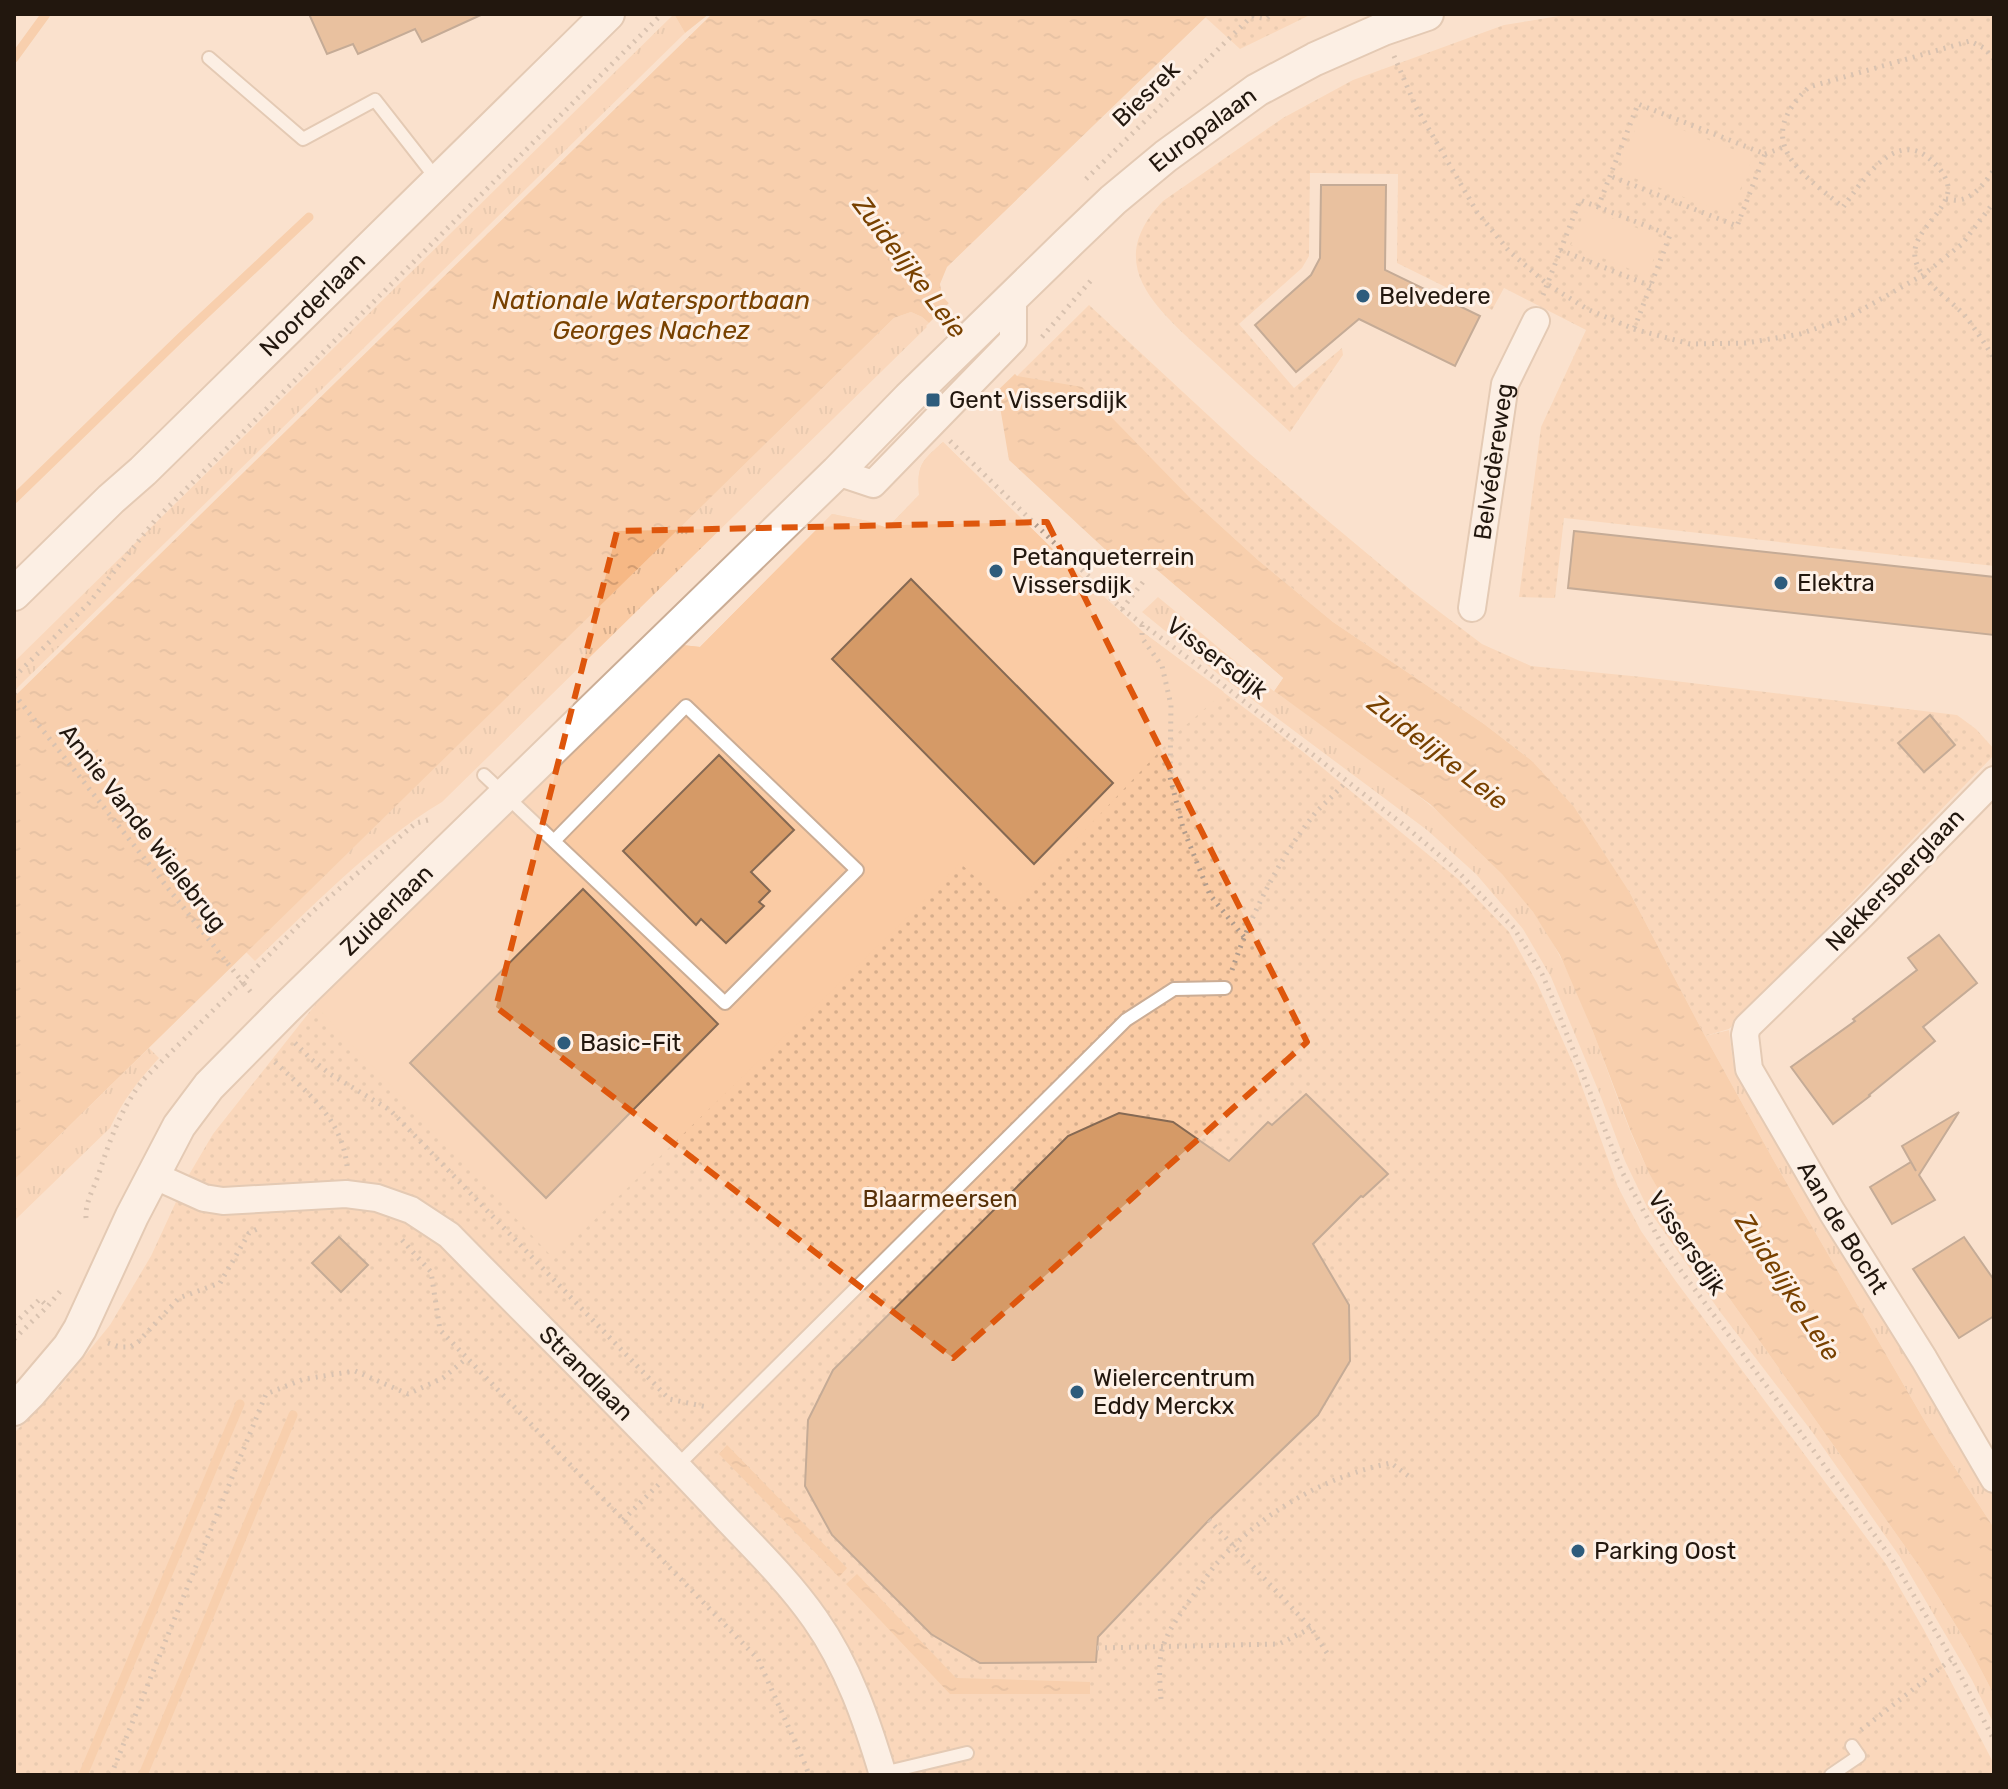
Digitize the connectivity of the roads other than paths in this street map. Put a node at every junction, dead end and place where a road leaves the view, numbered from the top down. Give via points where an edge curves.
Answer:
1 (608, 14) edge
2 (1427, 14) edge
3 (209, 58) dead end
4 (438, 181) junction
5 (1536, 321) dead end
6 (1013, 325) junction
7 (837, 472) junction
8 (14, 594) edge
9 (1472, 608) dead end
10 (1994, 780) edge
11 (495, 785) junction
12 (554, 841) junction
13 (1795, 980) joint
14 (1225, 988) road end
15 (153, 1175) junction
16 (14, 1409) edge
17 (677, 1466) junction
18 (1994, 1479) edge
19 (1852, 1746) road end
20 (967, 1753) dead end
21 (883, 1774) edge
22 (1831, 1775) edge

1 - 4 street, Noorderlaan
2 - 6 street, Europalaan via 1315,59 1257,90 1166,156 1113,200
3 - 4 lane via 303,139 375,100
4 - 8 street, Noorderlaan
5 - 9 street, Belvédèreweg via 1505,384
6 - 7 street, Zuiderlaan via 942,366
6 - 7 street via 965,390 873,484
7 - 11 street, Zuiderlaan
10 - 13 street, Nekkersberglaan
11 - 12 lane
11 - 15 street, Zuiderlaan via 209,1086 179,1126
12 - 12 lane via 725,1003 857,870 686,706
13 - 18 street, Aan de Bocht via 1747,1027 1749,1069
14 - 17 lane via 1174,989 1126,1020
15 - 16 street, Zuiderlaan via 80,1329
15 - 17 street, Strandlaan via 223,1201 346,1194 411,1210 449,1235
17 - 21 street, Strandlaan via 816,1620 858,1701
19 - 22 lane via 1859,1756
20 - 21 lane

